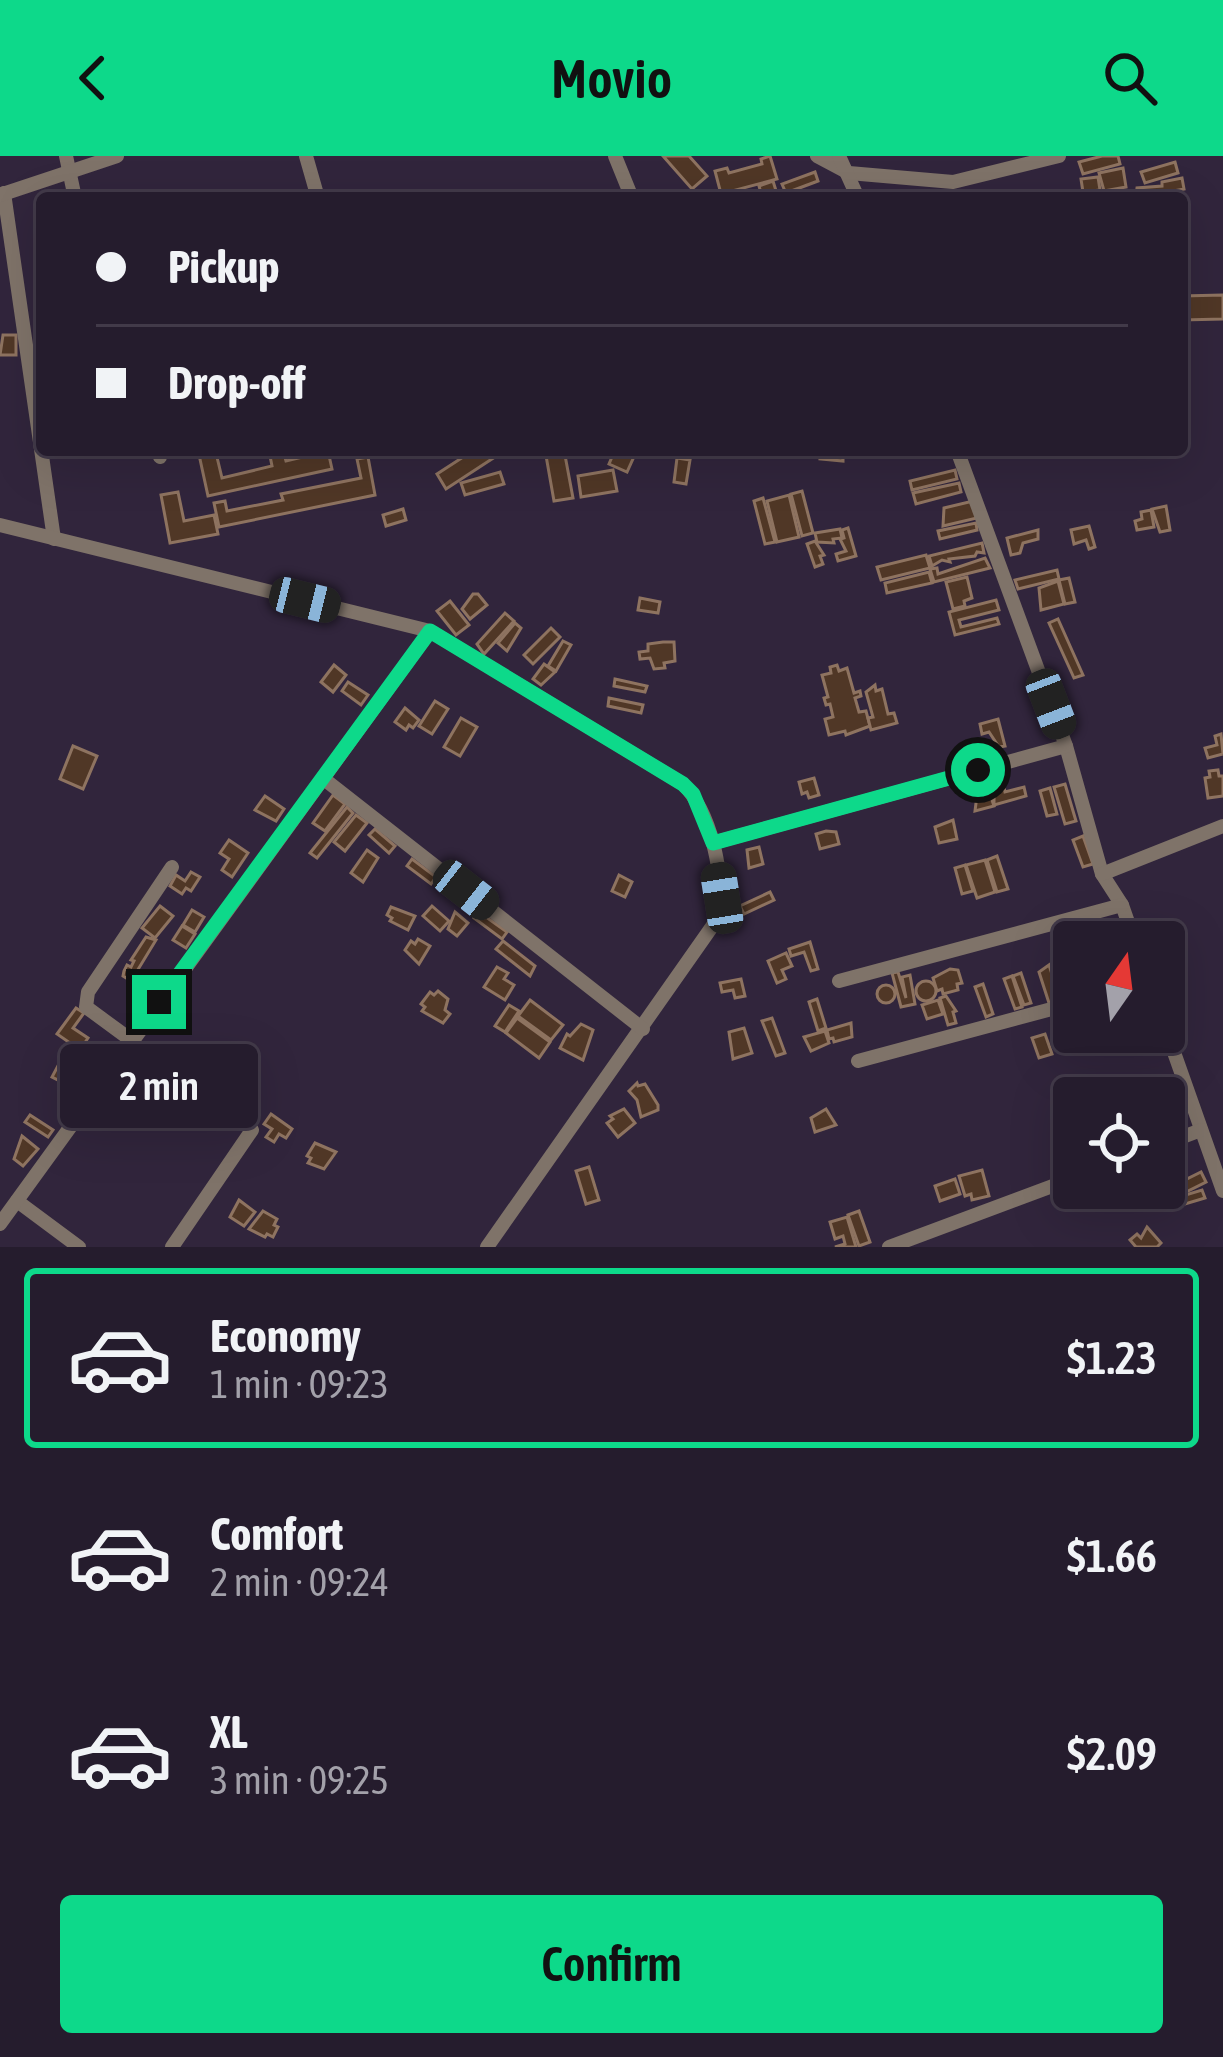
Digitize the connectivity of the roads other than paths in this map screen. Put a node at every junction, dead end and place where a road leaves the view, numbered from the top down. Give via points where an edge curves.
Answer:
1 (117, 156) edge
2 (306, 156) edge
3 (615, 156) edge
4 (817, 156) edge
5 (839, 156) edge
6 (1059, 156) edge
7 (68, 164) edge
8 (849, 173) junction
9 (316, 192) edge
10 (630, 192) edge
11 (856, 192) edge
12 (2, 194) edge
13 (36, 419) edge
14 (42, 456) edge
15 (959, 456) edge
16 (0, 525) edge
17 (54, 538) junction
18 (430, 631) junction
19 (1066, 746) junction
20 (324, 779) junction
21 (1223, 826) edge
22 (713, 843) junction
23 (172, 867) dead end
24 (1102, 874) junction
25 (1122, 905) junction
26 (1128, 921) edge
27 (839, 981) dead end
28 (1053, 1009) edge
29 (643, 1029) junction
30 (131, 1040) junction
31 (1174, 1053) edge
32 (858, 1061) dead end
33 (252, 1130) dead end
34 (1202, 1130) junction
35 (1185, 1136) edge
36 (1053, 1186) edge
37 (1223, 1191) edge
38 (17, 1201) junction
39 (0, 1224) edge
40 (79, 1247) edge
41 (172, 1247) edge
42 (487, 1247) edge
43 (890, 1247) edge

1 - 7 street
2 - 9 street
3 - 10 street
4 - 8 street
5 - 8 street
6 - 8 street via 953,182
7 - 12 street
8 - 11 street
12 - 13 street
14 - 17 street
15 - 19 street
16 - 17 street
17 - 18 street
18 - 20 street
18 - 22 street via 683,784
19 - 22 street
19 - 24 street
20 - 29 street
20 - 30 street
21 - 24 street
22 - 29 street via 723,910
23 - 30 street via 88,992 86,1007
24 - 25 street
25 - 26 street
25 - 27 street
28 - 32 street
29 - 42 street
30 - 38 street
31 - 34 street
33 - 41 street
34 - 35 street
34 - 37 street
36 - 43 street
38 - 39 street
38 - 40 street

